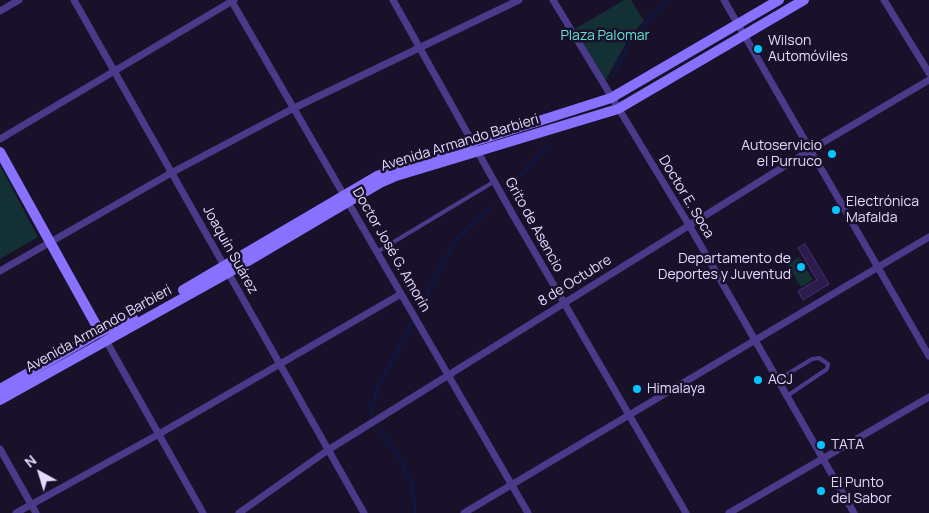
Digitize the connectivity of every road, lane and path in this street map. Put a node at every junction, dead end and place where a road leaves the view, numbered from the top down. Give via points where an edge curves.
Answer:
1 (18, 0) edge
2 (74, 0) edge
3 (392, 0) edge
4 (519, 0) edge
5 (554, 0) edge
6 (724, 0) edge
7 (779, 0) edge
8 (804, 0) edge
9 (884, 0) edge
10 (233, 1) edge
11 (0, 11) edge
12 (738, 24) junction
13 (745, 35) junction
14 (420, 48) junction
15 (113, 70) junction
16 (929, 72) edge
17 (929, 80) edge
18 (611, 98) junction
19 (294, 108) junction
20 (618, 109) junction
21 (0, 139) edge
22 (475, 146) junction
23 (812, 149) junction
24 (0, 152) edge
25 (171, 173) junction
26 (494, 181) junction
27 (346, 198) junction
28 (689, 225) junction
29 (929, 237) edge
30 (50, 242) junction
31 (377, 252) junction
32 (879, 267) junction
33 (226, 269) junction
34 (0, 271) edge
35 (401, 294) junction
36 (564, 303) junction
37 (103, 336) junction
38 (755, 340) junction
39 (929, 356) edge
40 (279, 363) junction
41 (448, 375) junction
42 (778, 380) junction
43 (0, 389) edge
44 (787, 396) junction
45 (929, 398) edge
46 (0, 400) edge
47 (629, 414) junction
48 (159, 434) junction
49 (0, 450) edge
50 (328, 450) junction
51 (823, 458) junction
52 (512, 485) junction
53 (31, 505) junction
54 (16, 513) edge
55 (36, 513) edge
56 (203, 513) edge
57 (239, 513) edge
58 (364, 513) edge
59 (464, 513) edge
60 (528, 513) edge
61 (686, 513) edge
62 (729, 513) edge
63 (854, 513) edge

1 - 11 street
2 - 15 street, Joaquín Suárez
3 - 14 street, Grito de Asencio
4 - 14 street
5 - 18 street, Doctor E. Soca
6 - 12 street
7 - 12 street, Avenida Armando Barbieri
8 - 13 street, Avenida Armando Barbieri
9 - 16 street
10 - 15 street
10 - 19 street, Doctor José G. Amorín
12 - 13 street
12 - 18 street, Avenida Armando Barbieri
13 - 20 street, Avenida Armando Barbieri
13 - 23 street
14 - 19 street
14 - 22 street, Grito de Asencio
15 - 21 street
15 - 25 street, Joaquín Suárez
17 - 23 street, 8 de Octubre
18 - 20 street, Doctor E. Soca
18 - 22 street, Avenida Armando Barbieri
19 - 25 street
19 - 27 street, Doctor José G. Amorín
20 - 22 street, Avenida Armando Barbieri
20 - 28 street, Doctor E. Soca
22 - 26 street, Grito de Asencio
22 - 27 street, Avenida Armando Barbieri via 394,168
23 - 28 street, 8 de Octubre
23 - 32 street
24 - 30 street
25 - 30 street
25 - 33 street, Joaquín Suárez
26 - 31 lane
26 - 36 street, Grito de Asencio
27 - 31 street, Doctor José G. Amorín
27 - 33 street, Avenida Armando Barbieri
28 - 36 street, 8 de Octubre
28 - 38 street, Doctor E. Soca
29 - 32 street
30 - 34 street
30 - 37 street
31 - 35 street, Doctor José G. Amorín
32 - 38 street
32 - 39 street
33 - 37 street, Avenida Armando Barbieri
33 - 40 street, Joaquín Suárez
35 - 40 street
35 - 41 street, Doctor José G. Amorín
36 - 41 street, 8 de Octubre
36 - 47 street, Grito de Asencio
37 - 43 street, Avenida Armando Barbieri
37 - 46 street, Avenida Armando Barbieri
37 - 48 street
38 - 42 street, Doctor E. Soca
38 - 47 street
40 - 48 street
40 - 50 street, Joaquín Suárez
41 - 50 street, 8 de Octubre
41 - 52 street, Doctor José G. Amorín
42 - 44 street, Doctor E. Soca
42 - 44 lane via 812,359 818,358 828,364 822,374
44 - 51 street, Doctor E. Soca
45 - 51 street
47 - 52 street
47 - 61 street, Grito de Asencio
48 - 53 street
48 - 56 street
49 - 53 street
50 - 57 street, 8 de Octubre
50 - 58 street, Joaquín Suárez
51 - 62 street
51 - 63 street, Doctor E. Soca
52 - 59 street
52 - 60 street, Doctor José G. Amorín
53 - 54 street
53 - 55 street

